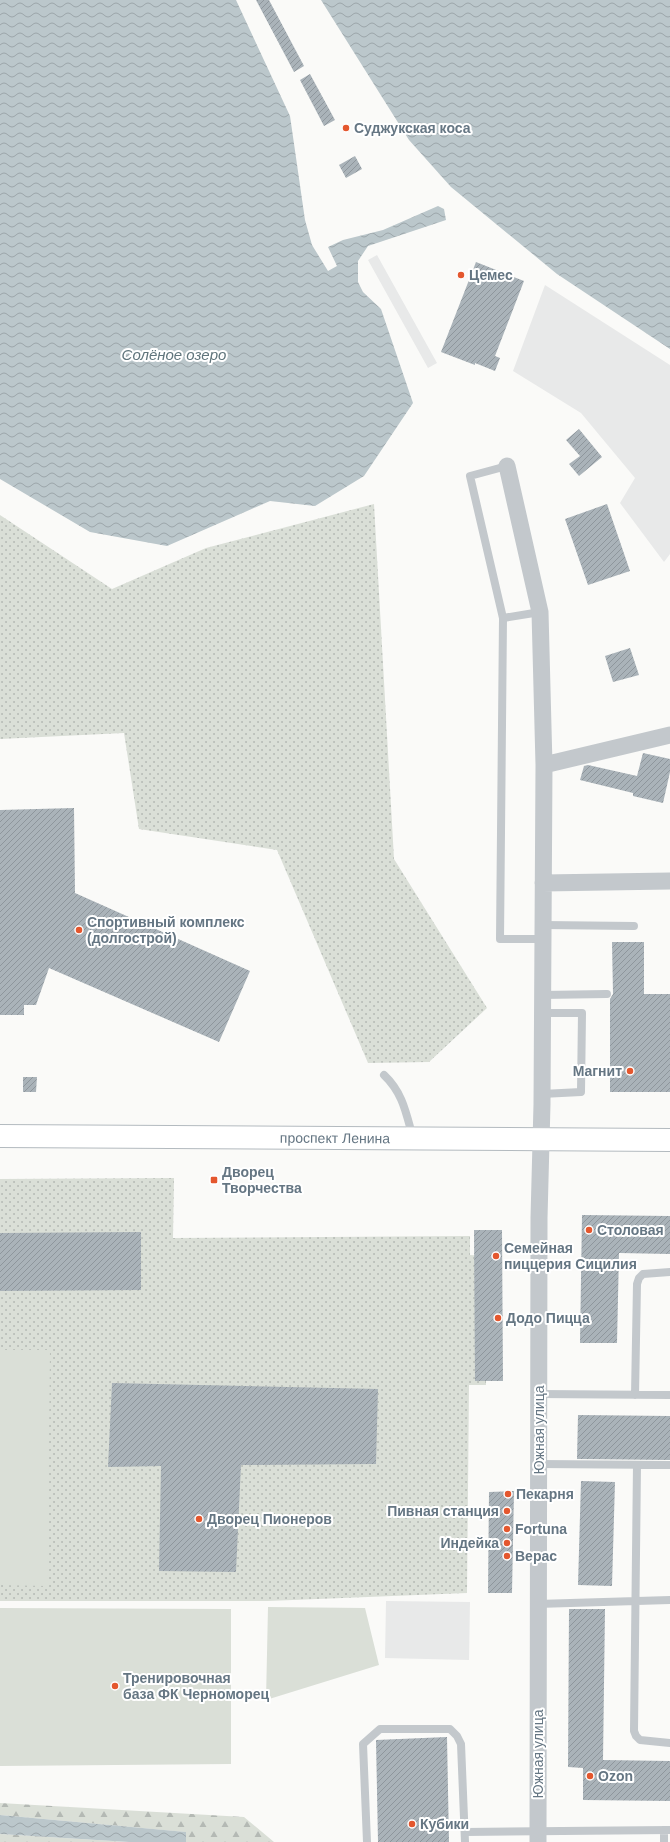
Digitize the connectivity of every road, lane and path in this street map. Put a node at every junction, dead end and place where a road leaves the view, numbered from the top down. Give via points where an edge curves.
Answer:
1 (507, 466) joint
2 (540, 612) junction
3 (503, 618) junction
4 (670, 735) edge
5 (544, 765) junction
6 (670, 881) edge
7 (543, 883) junction
8 (634, 926) dead end
9 (543, 932) junction
10 (606, 994) dead end
11 (542, 995) junction
12 (542, 1013) junction
13 (384, 1075) dead end
14 (542, 1094) junction
15 (0, 1136) edge
16 (413, 1138) junction
17 (541, 1139) junction
18 (670, 1140) edge
19 (670, 1272) edge
20 (539, 1394) junction
21 (635, 1395) junction
22 (670, 1395) edge
23 (538, 1464) junction
24 (637, 1465) junction
25 (670, 1465) edge
26 (670, 1600) edge
27 (634, 1601) junction
28 (537, 1604) junction
29 (670, 1743) edge
30 (667, 1830) edge
31 (466, 1832) junction
32 (538, 1836) edge
33 (366, 1842) edge
34 (465, 1842) edge
35 (664, 1842) edge

1 - 2 street, Южная улица
1 - 3 lane via 470,476
2 - 3 lane
2 - 5 street, Южная улица
3 - 9 lane via 500,938
4 - 5 street
5 - 7 street, Южная улица
6 - 7 street
7 - 9 street, Южная улица
8 - 9 lane
9 - 11 street, Южная улица
10 - 11 lane
11 - 12 street, Южная улица
12 - 14 street, Южная улица
12 - 14 lane via 582,1013 581,1092
13 - 16 lane via 395,1085
14 - 17 street, Южная улица
15 - 16 street, проспект Ленина
16 - 17 street, проспект Ленина
17 - 18 street, проспект Ленина
17 - 20 street, Южная улица
19 - 21 lane via 643,1274 637,1284
20 - 21 lane
20 - 23 street, Южная улица
21 - 22 lane
23 - 24 lane
23 - 28 street, Южная улица
24 - 25 lane
24 - 27 lane
26 - 27 lane
27 - 28 lane
27 - 29 lane via 634,1731 640,1740
28 - 32 street, Южная улица
30 - 32 lane
30 - 35 lane
31 - 32 lane
31 - 33 lane via 461,1744 457,1736 450,1729 380,1729 363,1744
31 - 34 lane

